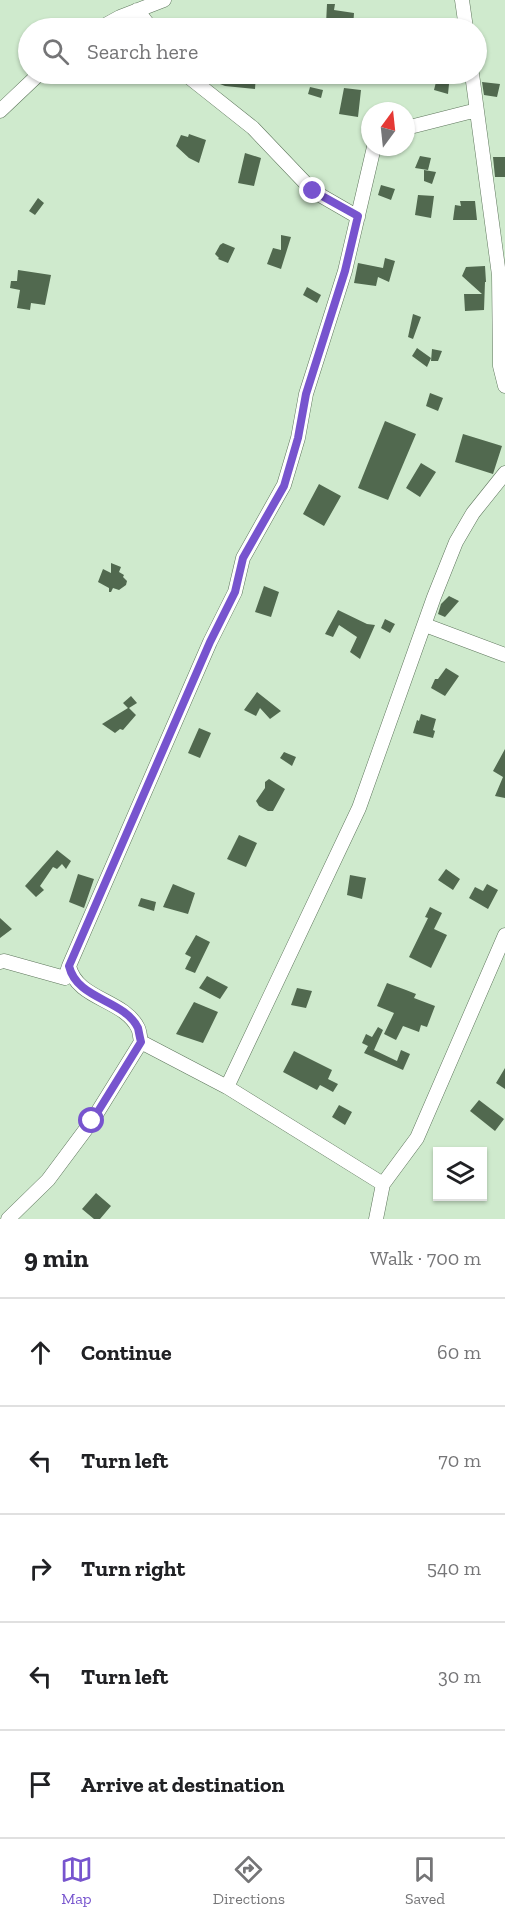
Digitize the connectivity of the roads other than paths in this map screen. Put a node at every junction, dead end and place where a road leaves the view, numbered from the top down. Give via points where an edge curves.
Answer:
1 (164, 0) edge
2 (462, 0) edge
3 (137, 10) junction
4 (118, 18) edge
5 (143, 18) edge
6 (465, 18) edge
7 (28, 84) edge
8 (198, 84) edge
9 (473, 84) edge
10 (0, 111) edge
11 (477, 112) junction
12 (415, 126) edge
13 (372, 156) edge
14 (358, 216) junction
15 (505, 386) edge
16 (505, 473) edge
17 (425, 625) junction
18 (505, 655) edge
19 (505, 935) edge
20 (0, 962) edge
21 (69, 966) junction
22 (141, 1042) junction
23 (227, 1087) junction
24 (383, 1184) junction
25 (8, 1219) edge
26 (376, 1219) edge

1 - 3 street
2 - 6 street
3 - 4 street
3 - 5 street
7 - 10 street
8 - 14 street via 253,128 313,191
9 - 11 street
11 - 12 street
11 - 15 street via 499,276 500,366
13 - 14 street
14 - 21 street via 306,394 284,486 243,558 235,592
16 - 17 street via 456,542
17 - 18 street
17 - 23 street via 359,808
19 - 24 street via 417,1138
20 - 21 street via 64,978
21 - 22 street via 80,986 128,1016
22 - 23 street
22 - 25 street via 92,1121 48,1180
23 - 24 street
24 - 26 street

